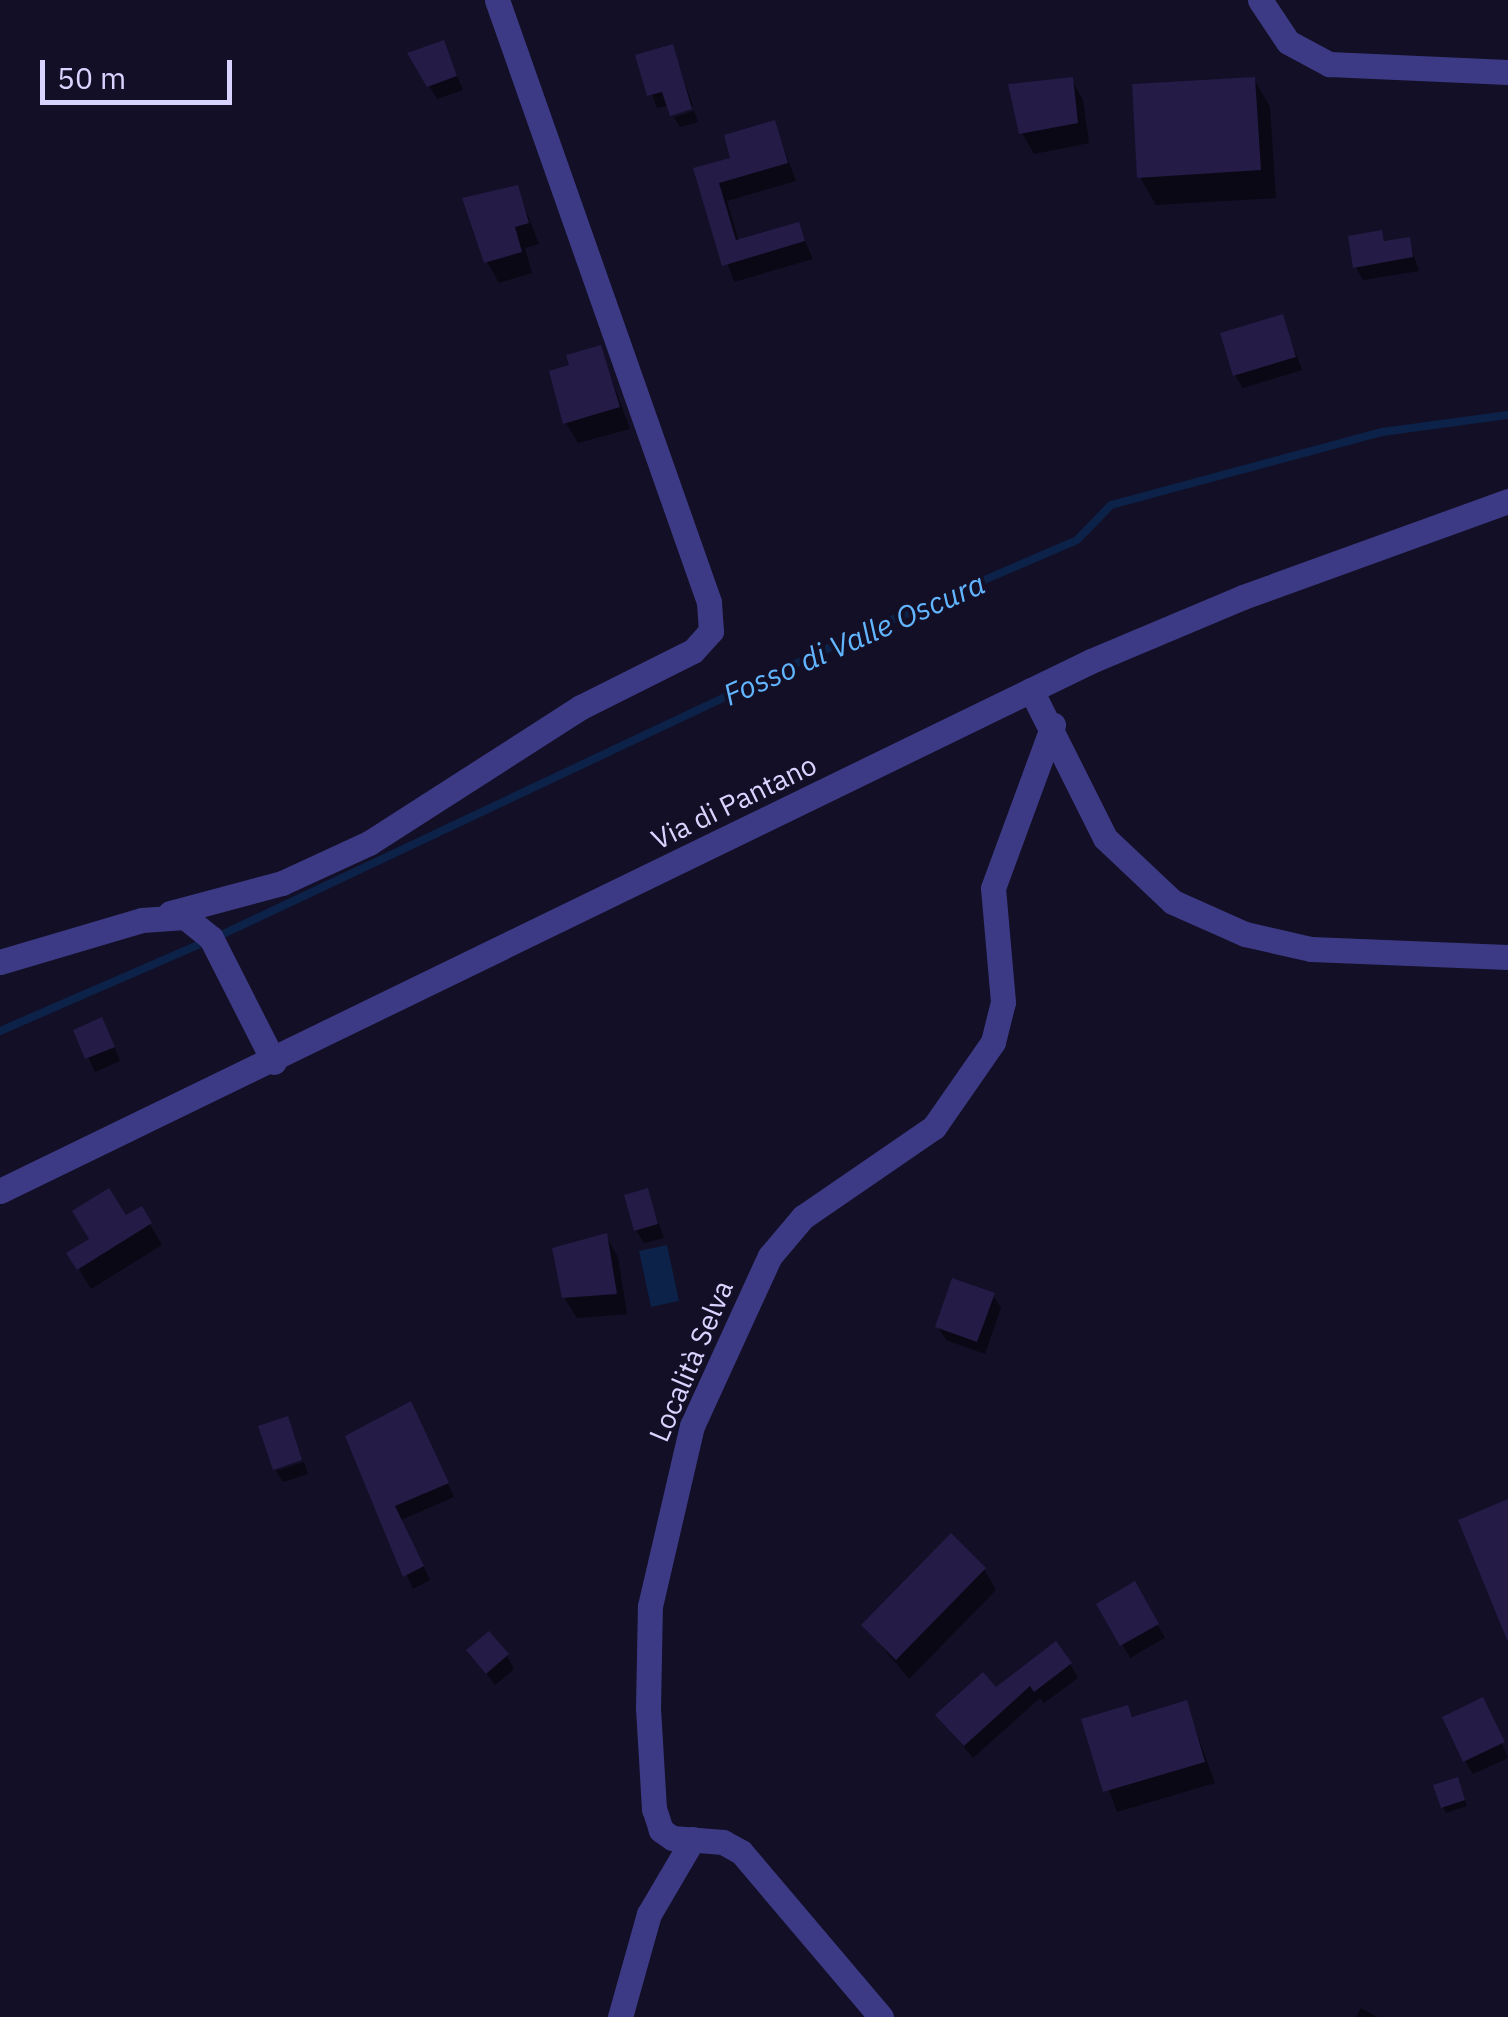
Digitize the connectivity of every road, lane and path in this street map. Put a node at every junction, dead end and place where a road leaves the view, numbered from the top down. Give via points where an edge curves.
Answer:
1 (497, 0) edge
2 (1260, 0) edge
3 (1508, 72) edge
4 (1508, 501) edge
5 (1031, 690) junction
6 (1053, 725) junction
7 (170, 913) junction
8 (1508, 957) edge
9 (0, 962) edge
10 (274, 1062) junction
11 (0, 1191) edge
12 (693, 1839) junction
13 (620, 2017) edge
14 (881, 2017) edge

1 - 7 street via 709,602 710,631 698,647 581,707 358,849 272,886
2 - 3 street via 1288,42 1329,64
4 - 5 street, Via di Pantano via 1244,596
5 - 6 street
5 - 10 street, Via di Pantano
6 - 8 street via 1105,838 1146,882 1186,909 1245,934 1310,949
6 - 12 street, Località Selva via 993,888 1003,1002 988,1054 924,1136 786,1234 727,1343 687,1442 656,1571 647,1687 655,1816 666,1834
7 - 9 street
7 - 10 street via 212,938
10 - 11 street, Via di Pantano
12 - 13 street via 649,1914
12 - 14 street, Località Selva via 723,1842 740,1852

